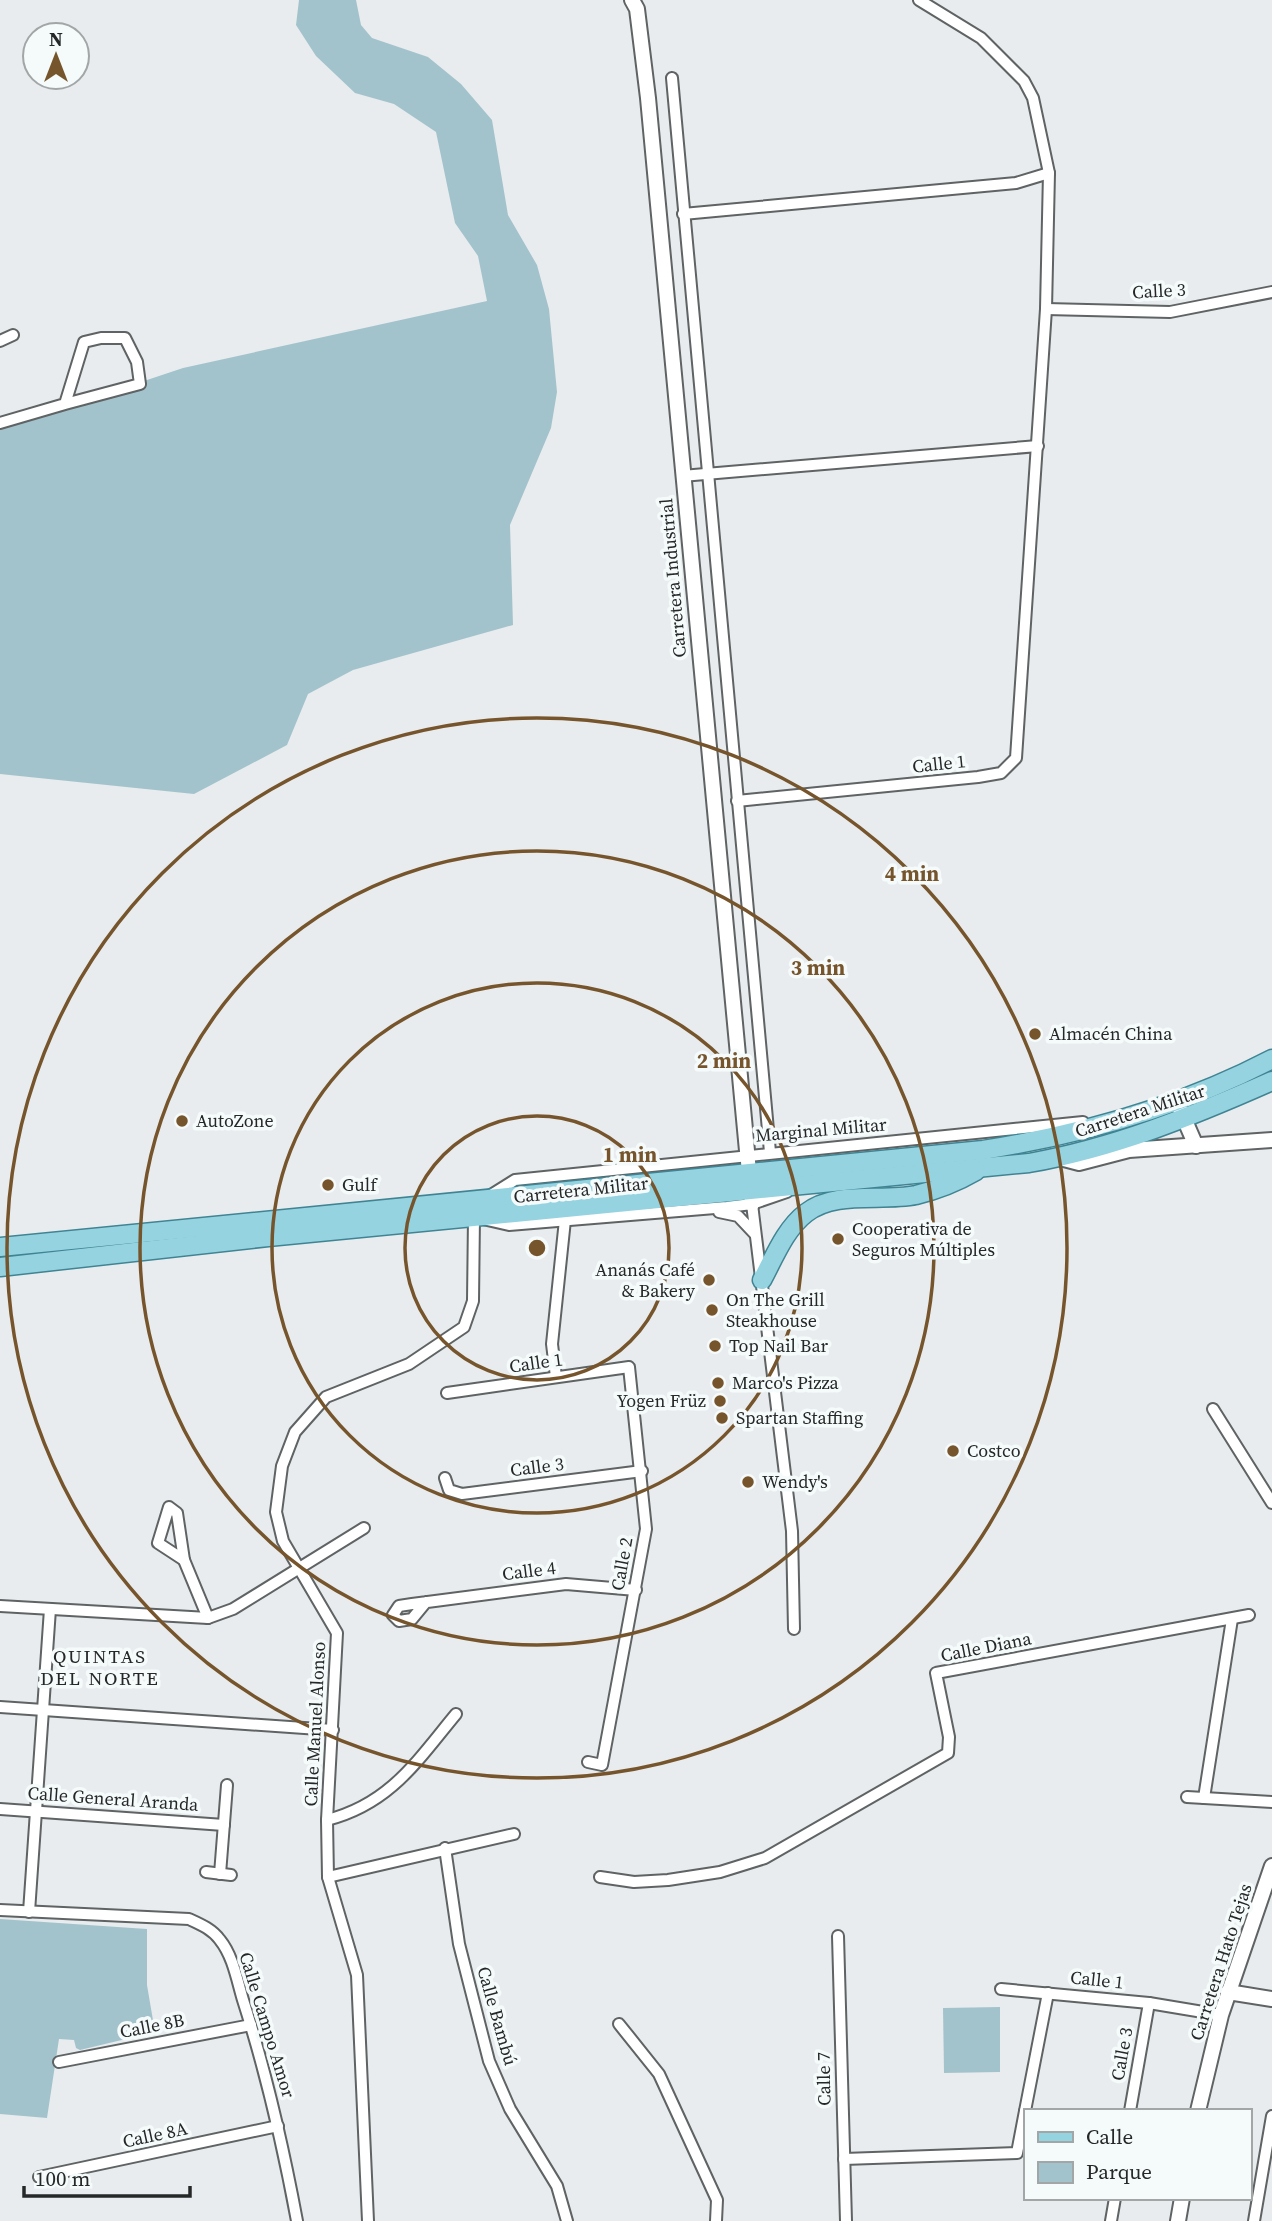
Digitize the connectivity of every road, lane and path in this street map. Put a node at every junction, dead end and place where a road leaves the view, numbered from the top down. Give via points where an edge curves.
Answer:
1 (632, 0) edge
2 (919, 0) edge
3 (672, 78) dead end
4 (1049, 173) junction
5 (683, 214) junction
6 (1272, 292) edge
7 (1046, 309) junction
8 (13, 335) dead end
9 (0, 341) edge
10 (65, 404) junction
11 (0, 423) edge
12 (1038, 446) junction
13 (708, 474) junction
14 (682, 475) junction
15 (737, 801) junction
16 (1272, 1059) edge
17 (1272, 1081) edge
18 (1177, 1101) junction
19 (1131, 1117) junction
20 (1185, 1120) junction
21 (1272, 1140) edge
22 (1196, 1146) junction
23 (770, 1152) junction
24 (747, 1154) junction
25 (1058, 1157) junction
26 (983, 1168) junction
27 (751, 1189) junction
28 (483, 1200) junction
29 (706, 1209) junction
30 (474, 1217) junction
31 (565, 1220) junction
32 (756, 1236) junction
33 (0, 1247) edge
34 (0, 1267) edge
35 (762, 1280) junction
36 (629, 1367) joint
37 (556, 1377) junction
38 (447, 1393) dead end
39 (1213, 1409) dead end
40 (642, 1471) junction
41 (445, 1478) dead end
42 (1268, 1489) edge
43 (1272, 1503) edge
44 (364, 1528) dead end
45 (184, 1560) dead end
46 (298, 1568) junction
47 (636, 1590) junction
48 (426, 1602) dead end
49 (0, 1606) edge
50 (50, 1609) junction
51 (1249, 1615) dead end
52 (208, 1618) junction
53 (1232, 1619) junction
54 (794, 1629) dead end
55 (0, 1707) edge
56 (43, 1710) junction
57 (456, 1714) dead end
58 (333, 1730) junction
59 (588, 1762) dead end
60 (227, 1785) dead end
61 (1187, 1797) dead end
62 (1205, 1798) junction
63 (1272, 1802) edge
64 (0, 1809) edge
65 (36, 1811) junction
66 (327, 1820) junction
67 (224, 1825) junction
68 (514, 1834) dead end
69 (444, 1847) junction
70 (1272, 1866) edge
71 (206, 1872) dead end
72 (328, 1877) junction
73 (600, 1877) dead end
74 (0, 1910) edge
75 (30, 1912) junction
76 (838, 1936) dead end
77 (1002, 1989) dead end
78 (1228, 1992) junction
79 (1048, 1993) junction
80 (1272, 1999) edge
81 (1149, 2003) junction
82 (1221, 2015) junction
83 (619, 2024) dead end
84 (251, 2025) junction
85 (59, 2062) dead end
86 (1025, 2109) edge
87 (1130, 2109) edge
88 (1198, 2109) edge
89 (1024, 2116) edge
90 (1272, 2116) edge
91 (278, 2126) junction
92 (844, 2159) junction
93 (39, 2177) dead end
94 (1267, 2183) edge
95 (1115, 2200) edge
96 (1182, 2200) edge
97 (297, 2221) edge
98 (368, 2221) edge
99 (567, 2221) edge
100 (716, 2221) edge
101 (846, 2221) edge
102 (1111, 2221) edge
103 (1178, 2221) edge
104 (1254, 2221) edge

1 - 14 street, Carretera Industrial via 648,98
2 - 4 street, Calle 1 via 981,38 1024,82 1033,98
3 - 5 street
4 - 5 street via 1016,183
4 - 7 street, Calle 1
5 - 13 street
6 - 7 street, Calle 3 via 1170,312
7 - 12 street, Calle 1
8 - 9 street
10 - 10 street via 84,342 125,338 137,362 140,384
10 - 11 street
12 - 13 street
12 - 15 street, Calle 1 via 1016,758 1001,772 978,778
13 - 14 street
13 - 15 street
14 - 24 street, Carretera Industrial
15 - 23 street
16 - 18 main road, Carretera Militar
17 - 20 main road, Carretera Militar
18 - 19 main road, Carretera Militar
18 - 20 street
19 - 23 street, Marginal Militar
19 - 27 main road, Carretera Militar via 1058,1137
20 - 22 street
20 - 25 main road, Carretera Militar
21 - 22 street
22 - 25 street via 1129,1150 1079,1163
23 - 24 street, Marginal Militar
24 - 27 street, Carretera Industrial
24 - 28 street, Marginal Militar via 515,1180
25 - 26 main road, Carretera Militar
26 - 27 main road, Carretera Militar
26 - 35 main road via 916,1195 828,1202 812,1209 794,1224
27 - 28 main road, Carretera Militar
27 - 29 street
27 - 30 main road, Carretera Militar
27 - 32 street
28 - 33 main road, Carretera Militar
29 - 31 street
29 - 32 street via 738,1216
30 - 31 street via 509,1225
30 - 34 main road, Carretera Militar
30 - 46 street, Calle Manuel Alonso via 473,1301 464,1327 409,1364 326,1397 295,1432 282,1466 276,1512 283,1541
31 - 37 street via 552,1344
32 - 35 street
35 - 54 street via 792,1531
36 - 37 street, Calle 1
36 - 40 street, Calle 2
37 - 38 street, Calle 1
39 - 42 street
40 - 41 street, Calle 3 via 462,1494 449,1490
40 - 47 street, Calle 2 via 646,1529
42 - 43 street
44 - 46 street
45 - 52 street
46 - 52 street via 233,1609
46 - 58 street, Calle Manuel Alonso via 337,1633
47 - 48 street, Calle 4 via 566,1584
47 - 59 street, Calle 2 via 602,1765
49 - 50 street
50 - 52 street
50 - 56 street
51 - 53 street
53 - 62 street
53 - 73 street, Calle Diana via 936,1673 948,1753 765,1858 720,1872 668,1880
55 - 56 street
56 - 58 street
56 - 65 street
57 - 66 street via 400,1782 354,1813
58 - 66 street, Calle Manuel Alonso
60 - 67 street
61 - 62 street
62 - 63 street
64 - 65 street, Calle General Aranda
65 - 67 street, Calle General Aranda
65 - 75 street
66 - 72 street, Calle Manuel Alonso
67 - 71 street via 225,1874
68 - 69 street
69 - 72 street
69 - 99 street, Calle Bambú via 458,1944 489,2061 510,2109 557,2186
70 - 78 street, Carretera Hato Tejas
72 - 98 street, Calle Manuel Alonso via 357,1976
74 - 75 street, Calle Campo Amor
75 - 84 street, Calle Campo Amor via 188,1919 205,1926 228,1954
76 - 92 street, Calle 7
77 - 79 street
78 - 80 street
78 - 82 street, Carretera Hato Tejas
79 - 81 street, Calle 1
79 - 86 street, Calle 1
81 - 82 street, Calle 1
81 - 87 street, Calle 3
82 - 88 street, Carretera Hato Tejas
83 - 100 street via 659,2074 717,2200
84 - 85 street, Calle 8B
84 - 91 street, Calle Campo Amor
89 - 92 street, Calle 1 via 1017,2153
90 - 94 street
91 - 93 street, Calle 8A
91 - 97 street, Calle Campo Amor
92 - 101 street, Calle 7
94 - 104 street
95 - 102 street
96 - 103 street

